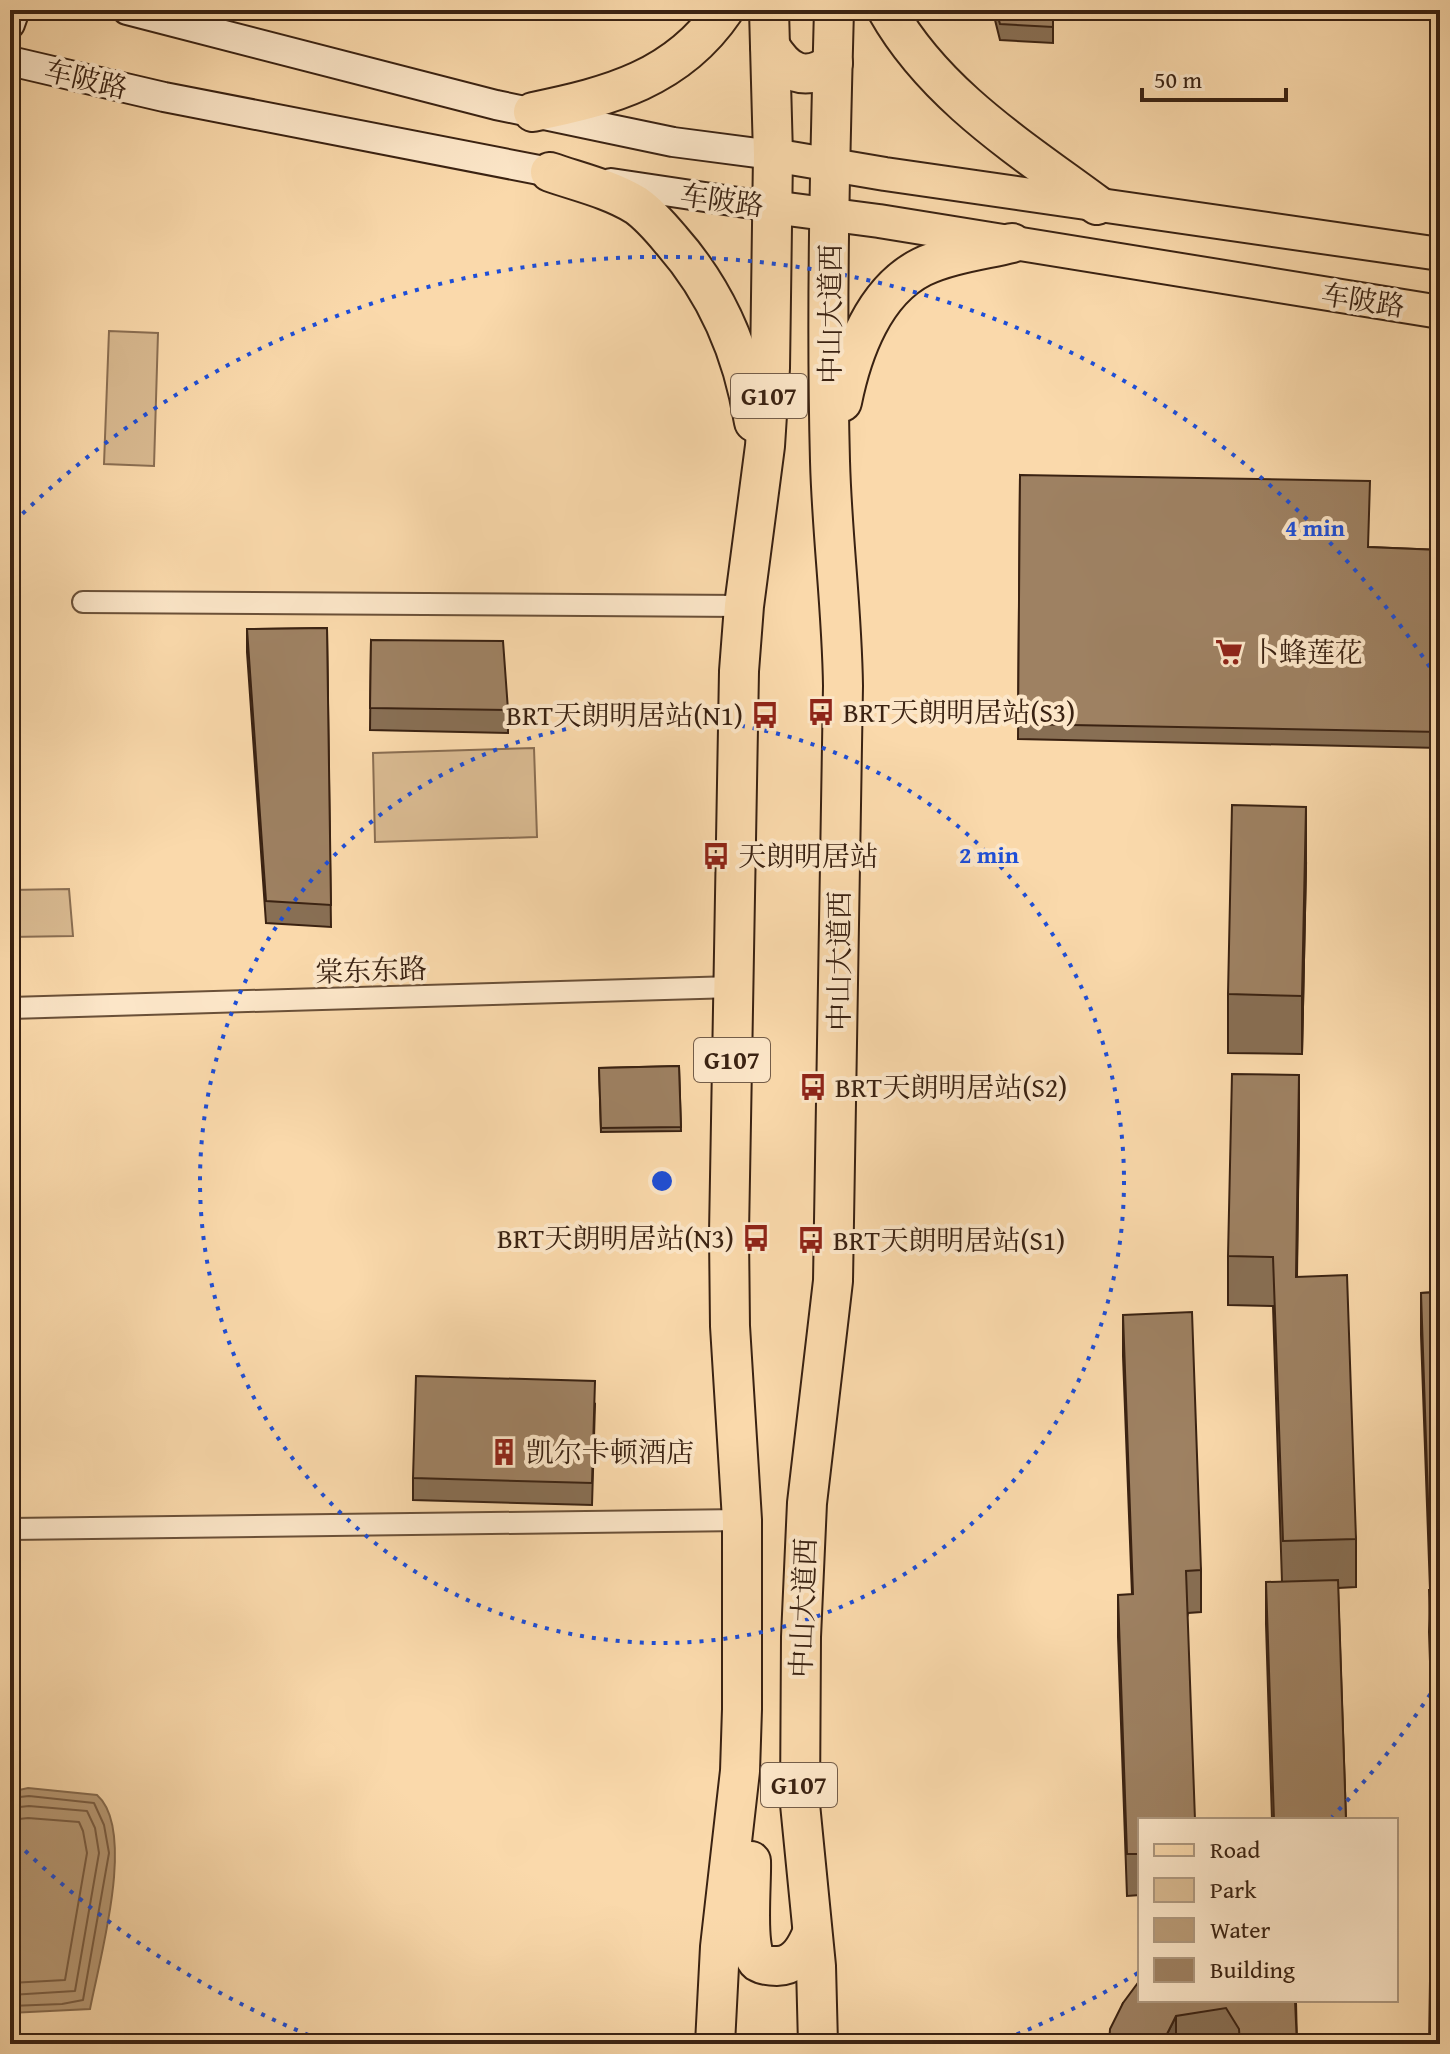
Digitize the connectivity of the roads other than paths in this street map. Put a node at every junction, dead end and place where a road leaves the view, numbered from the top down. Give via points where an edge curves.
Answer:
1 (15, 10) edge
2 (127, 10) edge
3 (724, 10) edge
4 (834, 10) edge
5 (887, 10) edge
6 (10, 24) edge
7 (770, 28) edge
8 (10, 35) edge
9 (833, 63) junction
10 (22, 64) edge
11 (533, 112) junction
12 (773, 155) junction
13 (829, 164) junction
14 (550, 172) junction
15 (1097, 205) junction
16 (772, 207) junction
17 (830, 215) junction
18 (1012, 243) junction
19 (1440, 254) edge
20 (771, 304) junction
21 (829, 309) junction
22 (1440, 312) edge
23 (830, 459) junction
24 (759, 487) junction
25 (83, 602) dead end
26 (744, 606) junction
27 (734, 987) junction
28 (10, 1008) edge
29 (742, 1520) junction
30 (10, 1529) edge
31 (740, 1771) junction
32 (812, 1933) junction
33 (715, 2044) edge
34 (818, 2044) edge

1 - 6 main road
2 - 11 main road, 车陂路
3 - 11 highway via 686,54 650,77 607,95
4 - 9 highway
5 - 15 highway via 930,70 964,105
7 - 9 highway via 777,57 796,73 821,71
7 - 12 highway, G107
8 - 10 main road
9 - 13 highway, G107
10 - 14 main road, 车陂路
11 - 12 main road, 车陂路 via 673,142
12 - 13 main road, 车陂路
12 - 16 highway, G107
13 - 15 main road, 车陂路
13 - 17 highway, 中山大道西 / G107
14 - 16 main road, 车陂路
14 - 24 highway via 638,206 693,264 727,325 746,382
15 - 19 main road, 车陂路
16 - 17 main road, 车陂路
16 - 20 highway, 中山大道西 / G107
17 - 18 main road, 车陂路
17 - 21 highway, 中山大道西 / G107
18 - 22 main road, 车陂路
18 - 23 highway via 923,267 886,296 851,367
20 - 21 highway via 796,291
20 - 24 highway, 中山大道西 / G107
21 - 23 highway, 中山大道西 / G107
23 - 32 highway, 中山大道西 / G107 via 843,686 833,1281 807,1503 801,1623 800,1789
24 - 26 highway, 中山大道西 / G107
25 - 26 street
26 - 27 highway, 中山大道西 / G107
27 - 28 street, 棠东东路
27 - 29 highway, 中山大道西 / G107 via 729,1285
29 - 30 street
29 - 31 highway, 中山大道西 / G107
31 - 32 highway via 751,1852 753,1954 758,1962 786,1965 802,1953
31 - 33 highway, 中山大道西 / G107
32 - 34 highway, 中山大道西 / G107

